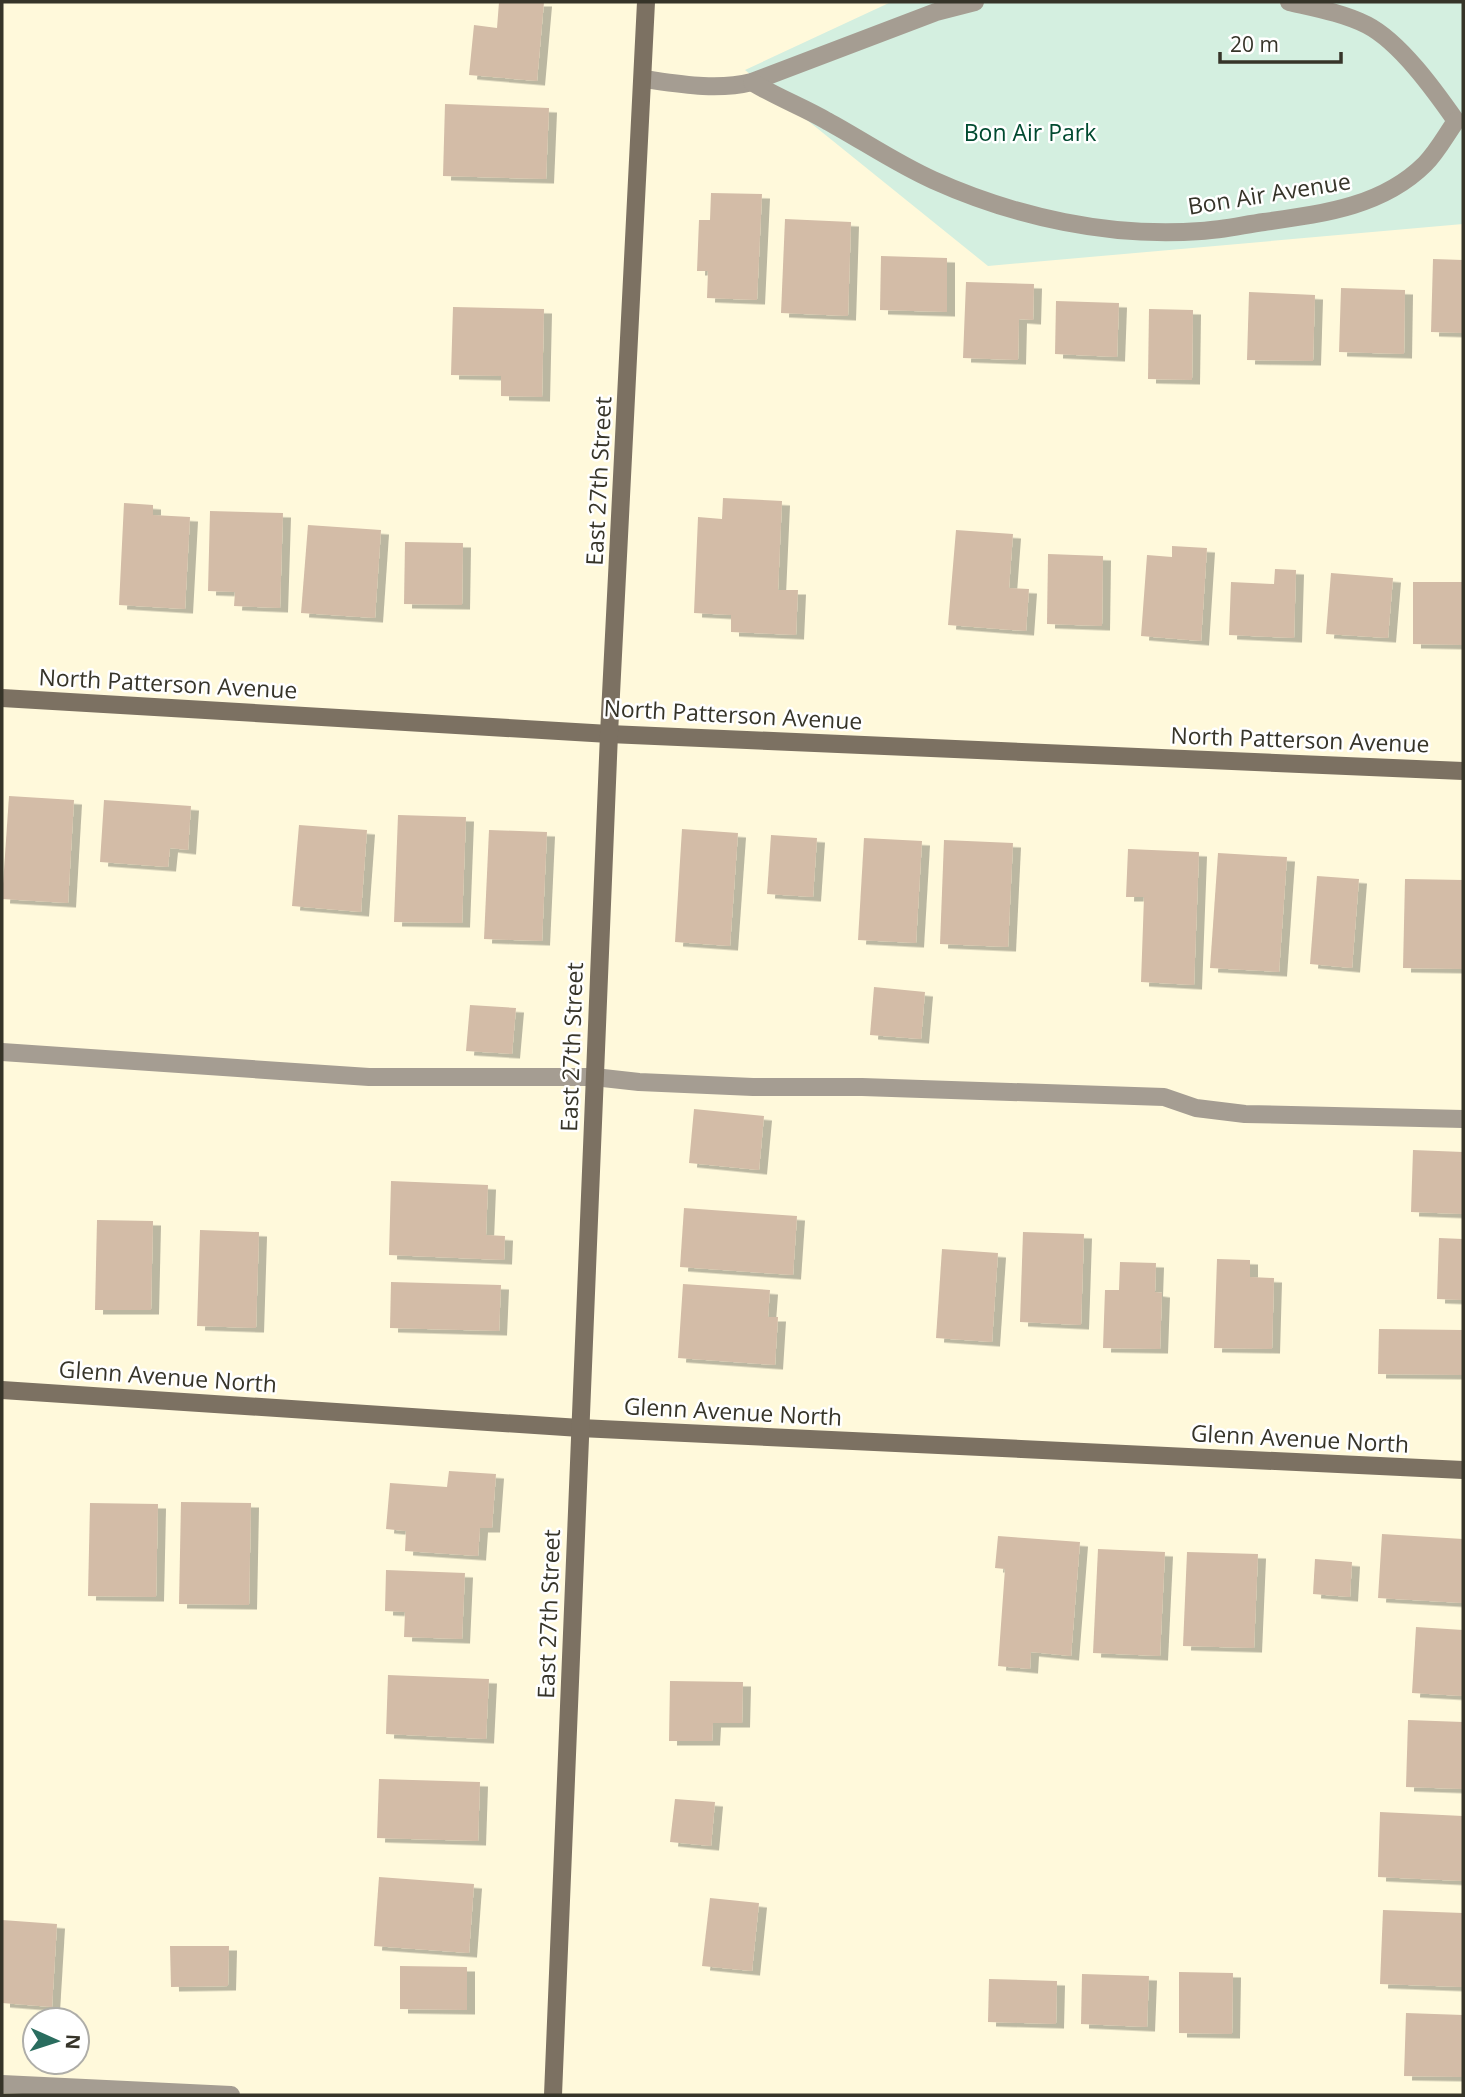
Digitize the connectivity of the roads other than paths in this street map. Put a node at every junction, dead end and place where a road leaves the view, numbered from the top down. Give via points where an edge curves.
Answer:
1 (646, 2) edge
2 (975, 2) edge
3 (1289, 2) edge
4 (643, 79) junction
5 (752, 82) junction
6 (1460, 121) edge
7 (2, 698) edge
8 (608, 734) junction
9 (1463, 771) edge
10 (2, 1052) edge
11 (594, 1077) junction
12 (1463, 1119) edge
13 (2, 1390) edge
14 (580, 1428) junction
15 (1463, 1470) edge
16 (2, 2084) edge
17 (231, 2095) edge
18 (553, 2095) edge

1 - 4 street, East 27th Street
2 - 5 street via 936,12
3 - 6 street, Bon Air Avenue via 1369,26 1398,49
4 - 5 street via 733,87
4 - 8 street, East 27th Street
5 - 6 street, Bon Air Avenue via 932,180 1000,206 1073,224 1127,231 1200,232 1364,203 1397,186 1426,163
7 - 8 street, North Patterson Avenue
8 - 9 street, North Patterson Avenue
8 - 11 street, East 27th Street
10 - 11 street via 369,1077
11 - 12 street via 753,1087 1164,1097 1196,1108 1264,1115
11 - 14 street, East 27th Street
13 - 14 street, Glenn Avenue North
14 - 15 street, Glenn Avenue North
14 - 18 street, East 27th Street
16 - 17 street

